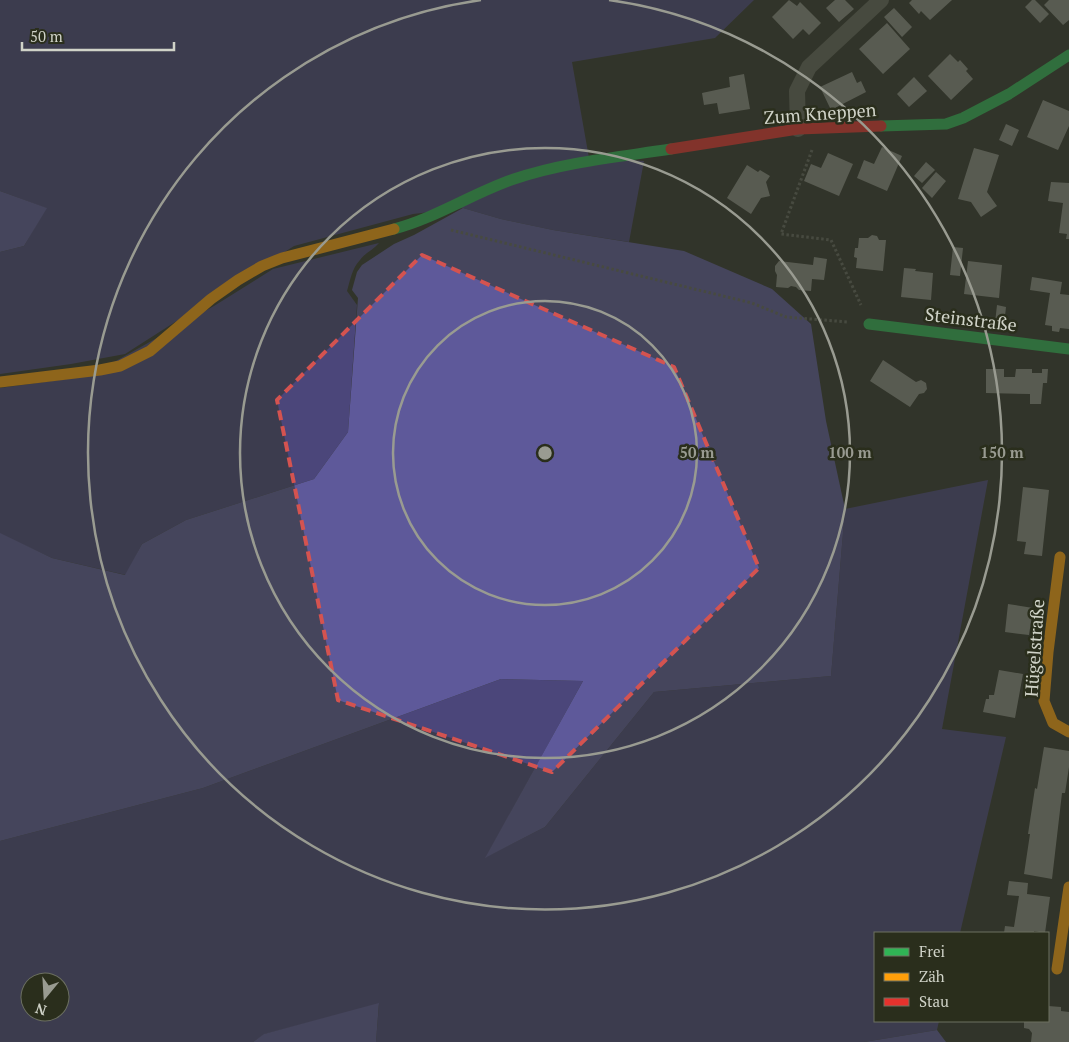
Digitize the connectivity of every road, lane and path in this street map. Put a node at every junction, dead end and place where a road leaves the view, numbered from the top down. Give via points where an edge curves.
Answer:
1 (881, 0) edge
2 (1069, 55) edge
3 (820, 128) junction
4 (798, 129) junction
5 (445, 229) dead end
6 (869, 324) junction
7 (1069, 348) edge
8 (0, 382) edge
9 (1060, 557) dead end
10 (1069, 732) edge
11 (1069, 887) edge
12 (1057, 969) dead end

1 - 4 street via 810,67 797,91
2 - 3 street, Zum Kneppen via 988,107 946,124
3 - 4 street, Zum Kneppen
3 - 6 path via 781,234 831,240
4 - 8 street, Zum Kneppen via 558,167 513,179 413,224 262,266 211,299 150,351 120,366
5 - 6 path via 752,303 786,317
6 - 7 street, Steinstraße
9 - 10 street, Hügelstraße via 1044,702 1053,723
11 - 12 street

